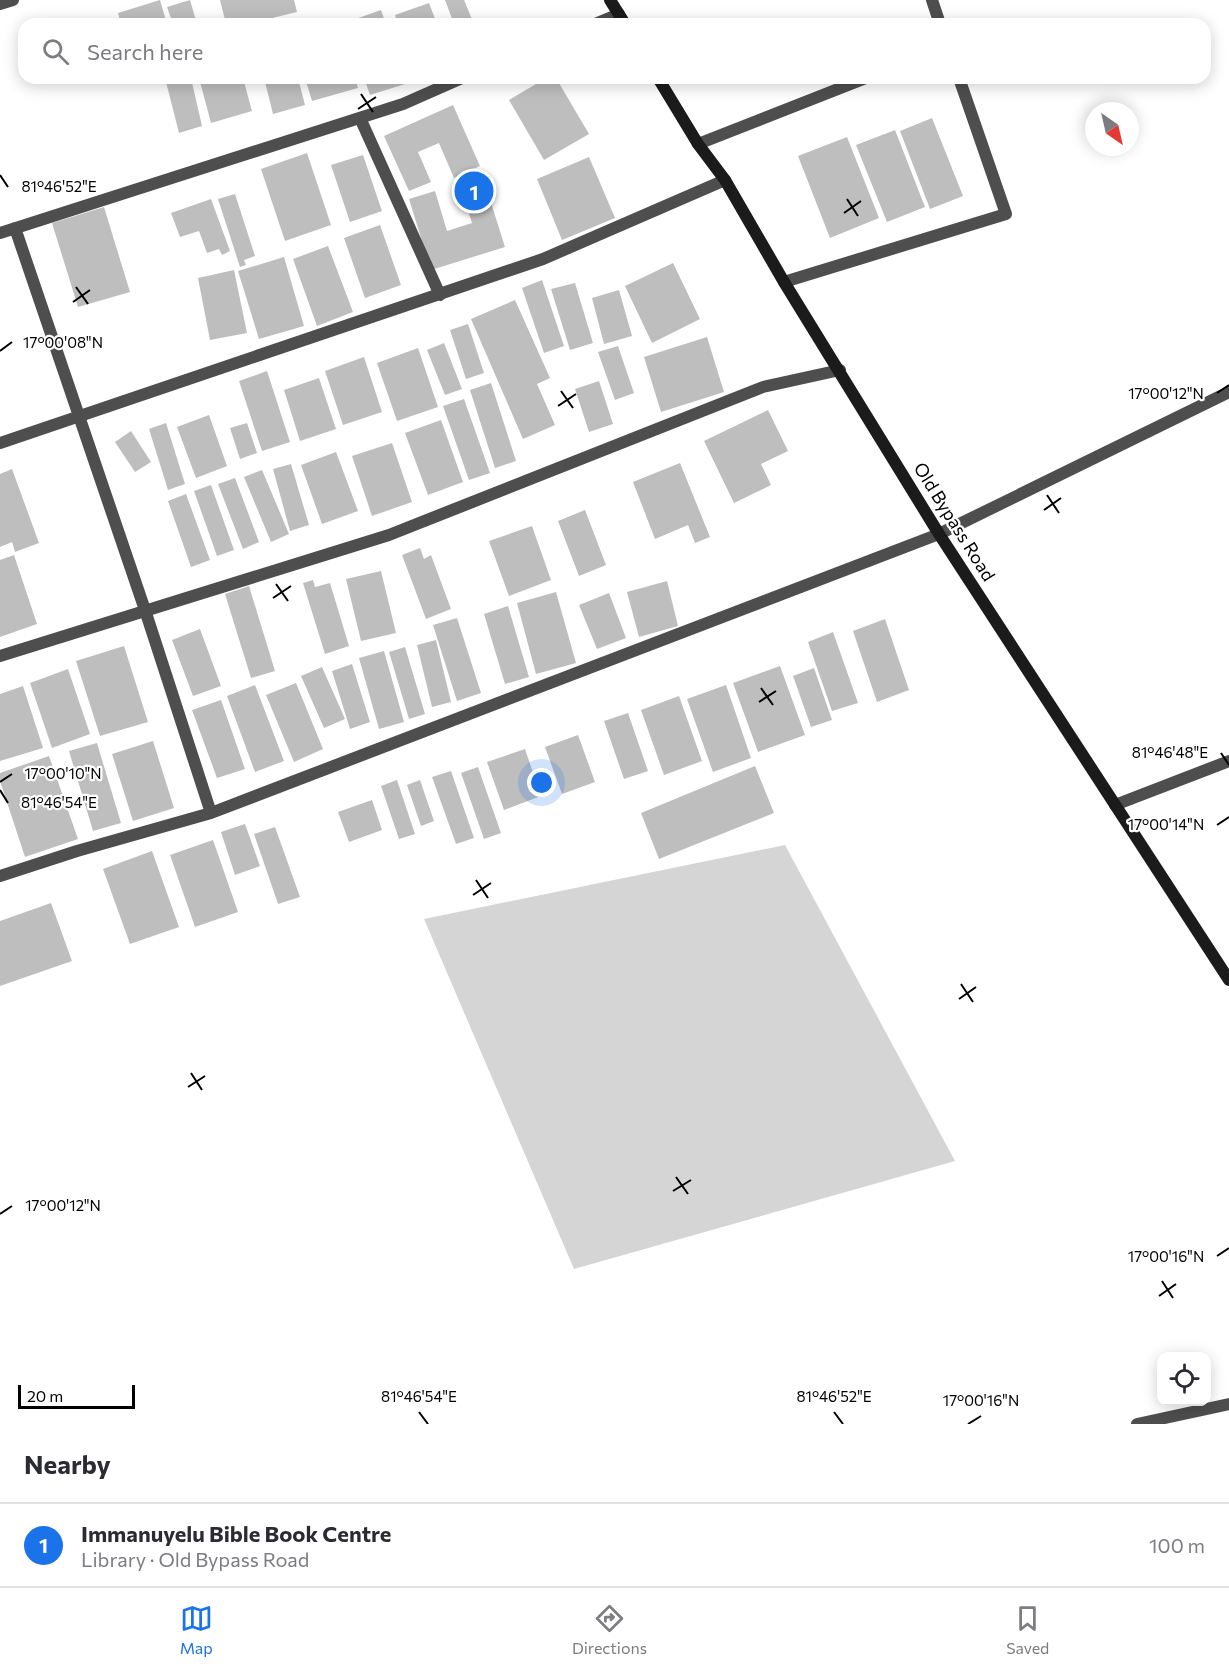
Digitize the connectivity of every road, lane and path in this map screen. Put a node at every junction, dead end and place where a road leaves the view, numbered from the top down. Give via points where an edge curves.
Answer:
1 (13, 0) edge
2 (610, 0) edge
3 (932, 0) edge
4 (0, 4) edge
5 (621, 18) edge
6 (938, 18) edge
7 (448, 84) edge
8 (662, 84) edge
9 (851, 84) edge
10 (961, 84) edge
11 (360, 118) junction
12 (698, 144) junction
13 (725, 180) junction
14 (15, 228) junction
15 (0, 234) edge
16 (784, 282) junction
17 (440, 295) junction
18 (840, 370) junction
19 (1229, 392) edge
20 (78, 416) junction
21 (0, 443) edge
22 (939, 534) junction
23 (145, 610) junction
24 (0, 656) edge
25 (1229, 761) edge
26 (1115, 805) junction
27 (211, 813) junction
28 (0, 876) edge
29 (1229, 980) edge
30 (1229, 1404) edge
31 (1137, 1424) edge

1 - 4 street
2 - 5 main road
3 - 6 street
7 - 11 street
8 - 12 main road, Old Bypass Road
9 - 12 street
10 - 16 street via 1006,214
11 - 14 street
11 - 17 street
12 - 13 main road, Old Bypass Road
13 - 16 main road, Old Bypass Road
13 - 17 street via 543,259
14 - 15 street
14 - 20 street
16 - 18 main road, Old Bypass Road
17 - 20 street
18 - 22 main road, Old Bypass Road
18 - 23 street via 763,387 389,535
19 - 22 street
20 - 21 street
20 - 23 street
22 - 26 main road, Old Bypass Road
22 - 27 street
23 - 24 street
23 - 27 street
25 - 26 street
26 - 29 main road, Old Bypass Road
27 - 28 street
30 - 31 street

